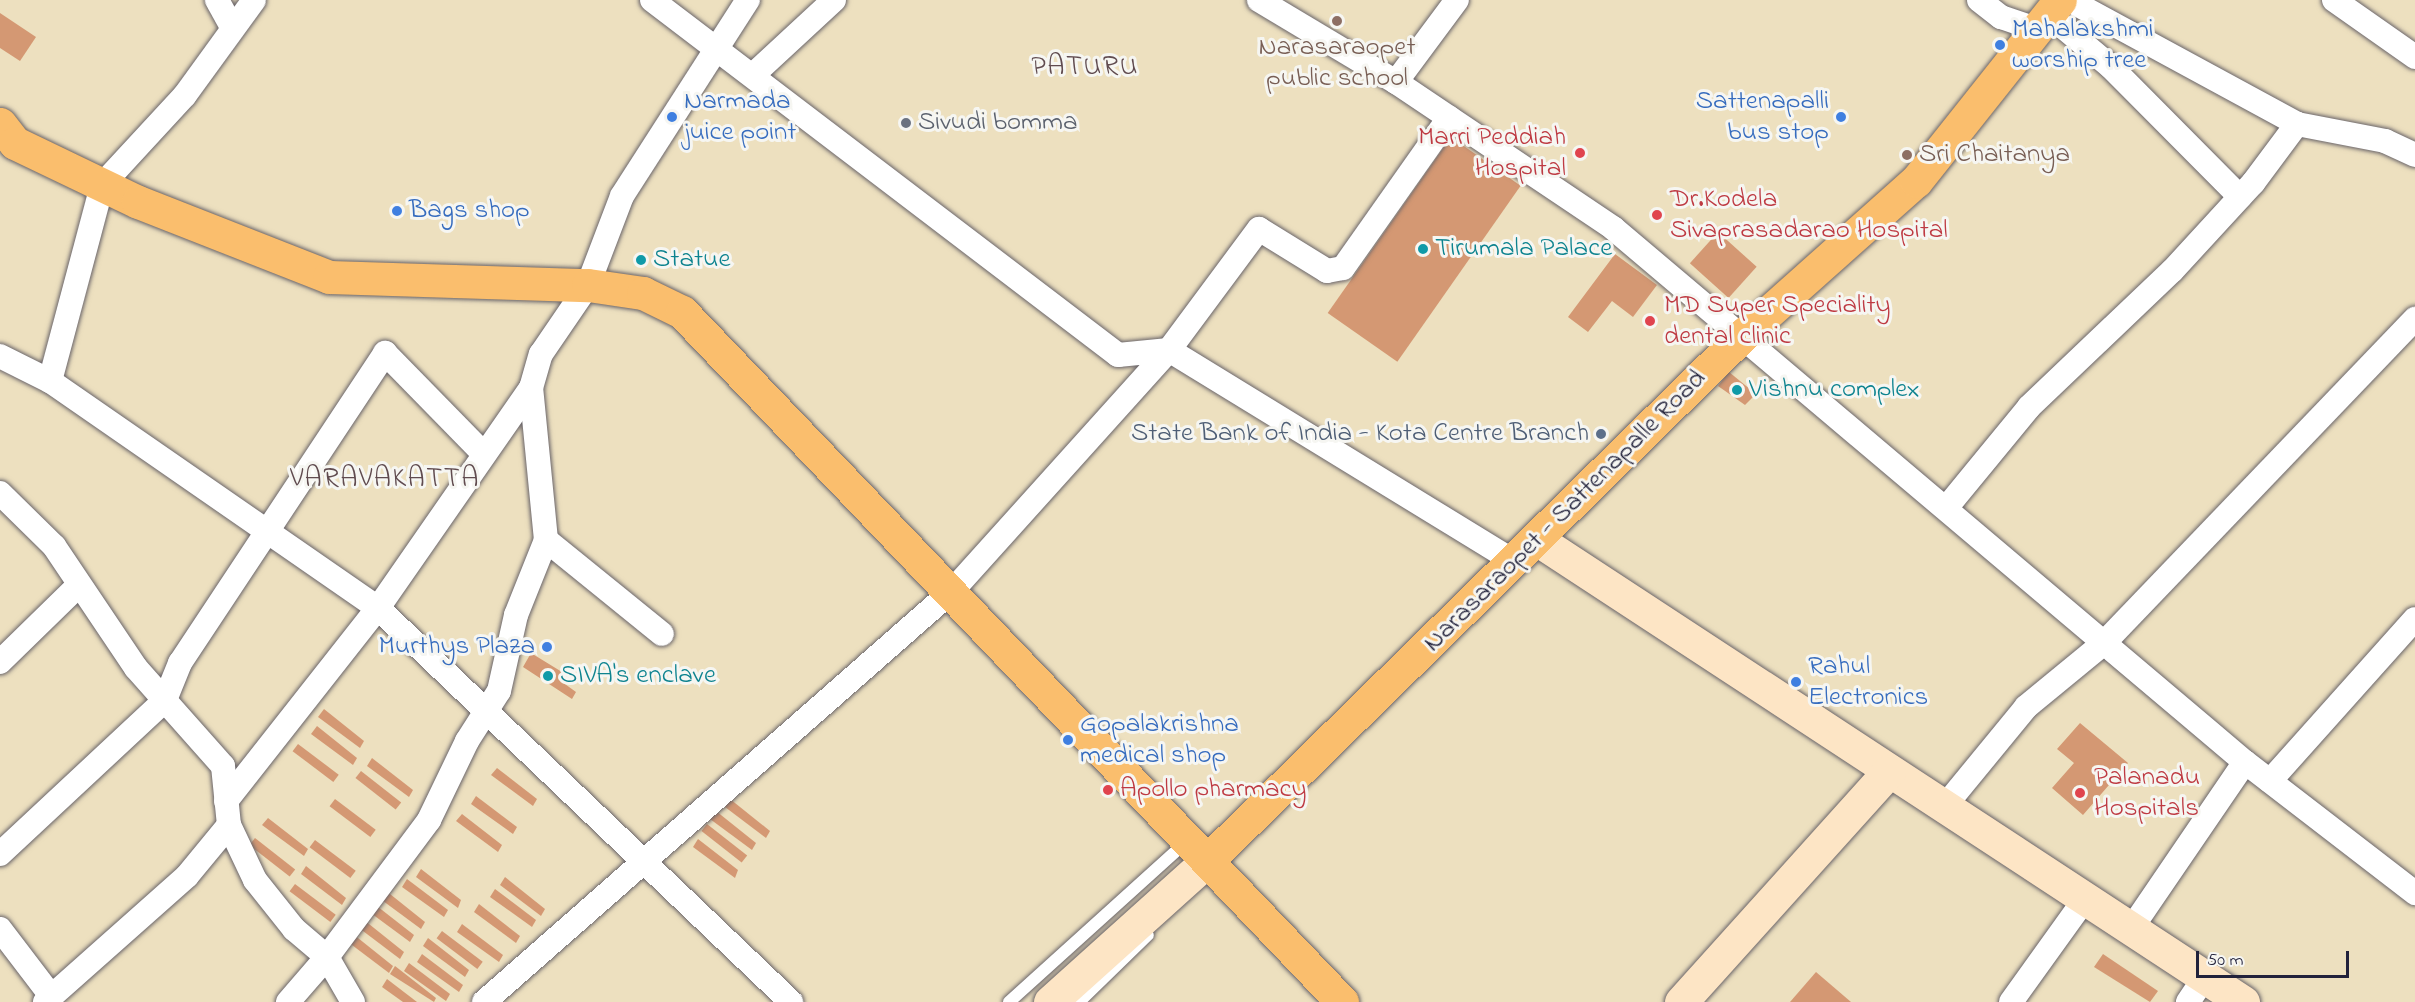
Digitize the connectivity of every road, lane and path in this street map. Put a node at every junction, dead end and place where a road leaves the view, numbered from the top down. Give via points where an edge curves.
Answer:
1 (217, 0) edge
2 (254, 0) edge
3 (652, 0) edge
4 (748, 0) edge
5 (834, 0) edge
6 (1259, 0) edge
7 (1456, 0) edge
8 (1979, 0) edge
9 (2334, 0) edge
10 (2054, 11) edge
11 (231, 25) junction
12 (718, 46) junction
13 (2415, 57) edge
14 (754, 74) junction
15 (1396, 82) junction
16 (1449, 118) junction
17 (2297, 124) junction
18 (5, 137) edge
19 (2415, 155) edge
20 (102, 185) junction
21 (2240, 197) junction
22 (588, 285) junction
23 (2415, 319) edge
24 (1744, 334) junction
25 (1169, 350) junction
26 (0, 356) edge
27 (50, 381) junction
28 (531, 388) junction
29 (484, 454) junction
30 (0, 493) edge
31 (1947, 507) junction
32 (266, 531) junction
33 (546, 540) junction
34 (1526, 551) junction
35 (80, 585) junction
36 (953, 590) junction
37 (378, 608) junction
38 (2415, 619) edge
39 (662, 634) dead end
40 (2105, 642) junction
41 (0, 662) edge
42 (165, 700) junction
43 (488, 708) junction
44 (2245, 762) junction
45 (1889, 771) junction
46 (2270, 781) junction
47 (1944, 807) junction
48 (228, 813) junction
49 (0, 854) edge
50 (1206, 854) junction
51 (646, 860) junction
52 (2415, 893) edge
53 (2085, 899) junction
54 (2131, 928) junction
55 (0, 929) edge
56 (327, 957) junction
57 (2197, 990) edge
58 (48, 999) edge
59 (1684, 1001) edge
60 (288, 1002) edge
61 (353, 1002) edge
62 (484, 1002) edge
63 (791, 1002) edge
64 (1009, 1002) edge
65 (1050, 1002) edge
66 (1079, 1002) edge
67 (1342, 1002) edge
68 (2011, 1002) edge
69 (2243, 1002) edge

1 - 11 street
2 - 11 street
3 - 12 street
4 - 12 street
5 - 14 street
6 - 15 street
7 - 15 street
8 - 10 street via 2001,17
9 - 13 street
10 - 17 street
10 - 21 street
10 - 24 main road, Narasaraopet - Sattenapalle Road via 1916,182
11 - 20 street via 185,95
12 - 14 street
12 - 22 street via 622,196
14 - 25 street via 1100,345 1118,355
15 - 16 street
16 - 24 street via 1613,228
16 - 25 street via 1343,268 1328,271 1259,229
17 - 19 street via 2385,141
17 - 21 street
18 - 20 main road
20 - 22 main road via 329,277
20 - 27 street
21 - 31 street via 2029,407
22 - 28 street via 541,354
22 - 36 main road via 643,293 682,312
23 - 40 street
24 - 31 street
24 - 34 main road, Narasaraopet - Sattenapalle Road
25 - 34 street
25 - 36 street
26 - 27 street
27 - 32 street
28 - 29 street
28 - 33 street
29 - 32 street via 385,353
29 - 37 street
30 - 35 street via 54,546
31 - 40 street
32 - 37 street
32 - 42 street via 180,663
33 - 39 street
33 - 43 street via 516,615 499,691
34 - 45 main road
34 - 50 main road, Narasaraopet - Sattenapalle Road
35 - 41 street
35 - 42 street via 136,668
36 - 50 main road
36 - 51 street
37 - 43 street
37 - 48 street
38 - 46 street
40 - 44 street
40 - 47 street via 2026,707
42 - 48 street via 223,766
42 - 49 street
43 - 51 street
43 - 56 street via 429,820
44 - 46 street
44 - 54 street
45 - 47 main road
45 - 59 main road
46 - 52 street
47 - 53 main road
48 - 56 street via 255,880 294,929
48 - 58 street via 187,876
50 - 64 lane
50 - 65 main road, Narasaraopet - Sattenapalle Road
50 - 66 lane
50 - 67 main road
51 - 62 street
51 - 63 street
53 - 54 main road
53 - 68 street
54 - 57 main road
55 - 58 street
56 - 60 street
56 - 61 street
57 - 69 main road

